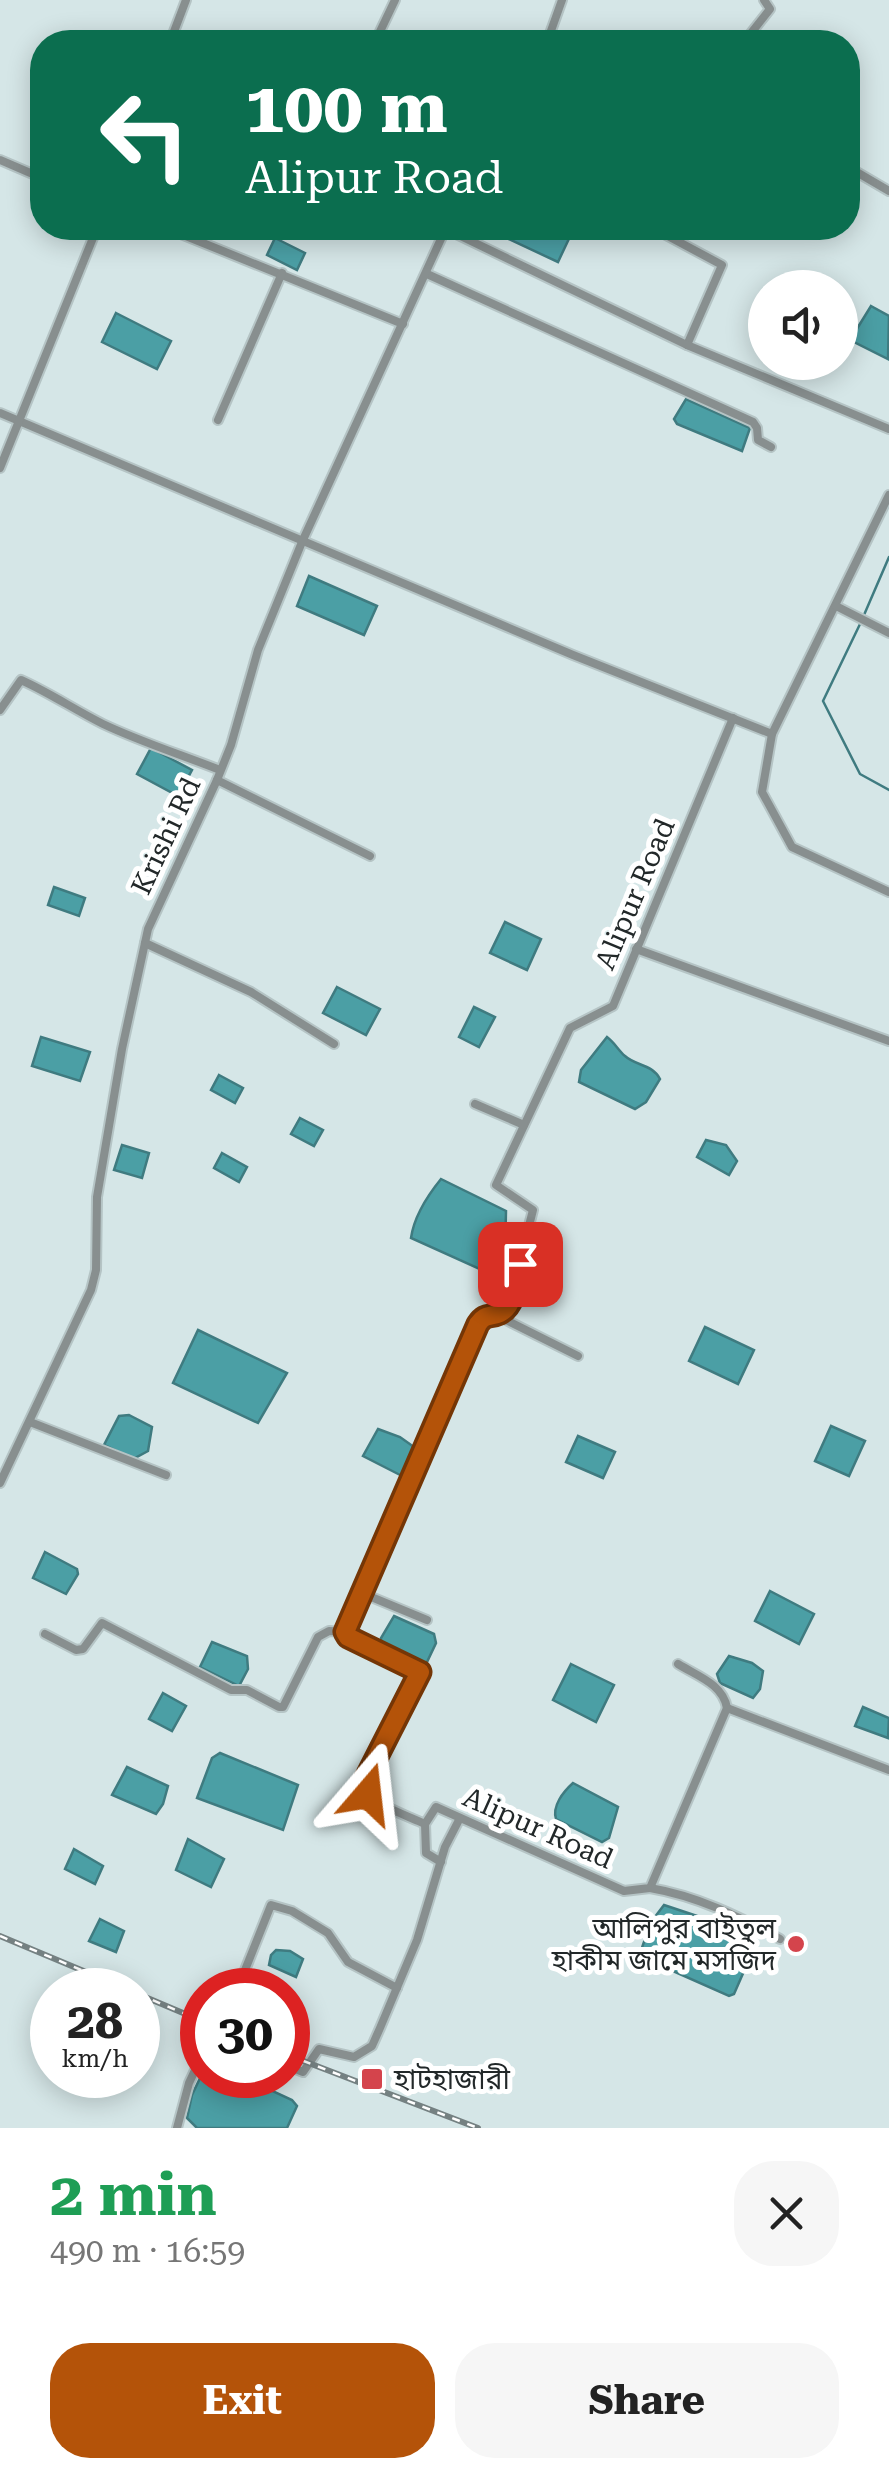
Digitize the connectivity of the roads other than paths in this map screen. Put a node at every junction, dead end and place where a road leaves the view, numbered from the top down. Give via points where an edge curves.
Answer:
1 (186, 0) edge
2 (394, 0) edge
3 (562, 0) edge
4 (764, 0) edge
5 (175, 30) edge
6 (380, 30) edge
7 (551, 30) edge
8 (753, 30) edge
9 (0, 160) edge
10 (30, 173) edge
11 (860, 173) edge
12 (889, 191) edge
13 (92, 240) edge
14 (197, 240) edge
15 (441, 240) edge
16 (471, 240) edge
17 (675, 240) edge
18 (282, 273) junction
19 (427, 274) junction
20 (403, 324) junction
21 (688, 345) junction
22 (0, 413) edge
23 (19, 420) junction
24 (218, 420) dead end
25 (889, 428) edge
26 (771, 447) dead end
27 (0, 468) edge
28 (889, 495) edge
29 (302, 542) junction
30 (836, 606) junction
31 (889, 633) edge
32 (0, 710) edge
33 (733, 718) junction
34 (772, 734) junction
35 (219, 775) junction
36 (370, 856) dead end
37 (889, 892) edge
38 (145, 942) junction
39 (636, 949) junction
40 (889, 1041) edge
41 (334, 1044) dead end
42 (475, 1104) dead end
43 (524, 1125) junction
44 (502, 1312) junction
45 (578, 1356) dead end
46 (30, 1422) junction
47 (166, 1474) dead end
48 (0, 1483) edge
49 (364, 1594) junction
50 (427, 1620) dead end
51 (345, 1632) junction
52 (45, 1634) dead end
53 (678, 1664) dead end
54 (727, 1708) junction
55 (889, 1770) edge
56 (460, 1818) junction
57 (425, 1824) junction
58 (441, 1862) junction
59 (650, 1888) junction
60 (780, 1939) dead end
61 (246, 1968) edge
62 (397, 1988) junction
63 (310, 2063) edge
64 (185, 2098) edge
65 (177, 2128) edge

1 - 5 street
2 - 6 street
3 - 7 street
4 - 8 street via 770,9
9 - 10 street
11 - 12 street
13 - 23 street
14 - 18 street
15 - 19 street, Krishi Rd
16 - 21 street
17 - 21 street via 722,265
18 - 20 street
18 - 24 street
19 - 20 street, Krishi Rd
19 - 26 street via 753,422 758,440
20 - 29 street, Krishi Rd
21 - 25 street
22 - 23 street
23 - 27 street
23 - 29 street
28 - 30 street
29 - 33 street
29 - 35 street, Krishi Rd via 258,650
30 - 31 street
30 - 34 street
32 - 35 street via 20,680
33 - 34 street
33 - 39 street, Alipur Road
34 - 37 street via 762,792 792,846
35 - 36 street
35 - 38 street, Krishi Rd
38 - 41 street via 252,992
38 - 46 street, Krishi Rd via 97,1197 94,1280
39 - 40 street
39 - 43 street, Alipur Road via 612,1006 570,1028
42 - 43 street
43 - 44 street, Alipur Road via 496,1185 533,1210 514,1292
44 - 45 street
44 - 49 street, Alipur Road via 478,1324
46 - 47 street
46 - 48 street, Krishi Rd
49 - 50 street
49 - 51 street, Alipur Road
51 - 52 street via 318,1636 280,1707 247,1690 230,1690 102,1623 83,1649
51 - 57 street, Alipur Road via 420,1672 363,1784 380,1803
53 - 54 street via 719,1689
54 - 55 street
54 - 59 street
56 - 57 street, Alipur Road via 436,1807
56 - 58 street
56 - 59 street, Alipur Road via 624,1890
57 - 58 street via 426,1853
58 - 62 street
59 - 60 street, Alipur Road via 731,1912
61 - 62 street via 271,1905 328,1932 348,1962
62 - 63 street via 372,2046 354,2057 320,2049
64 - 65 street

